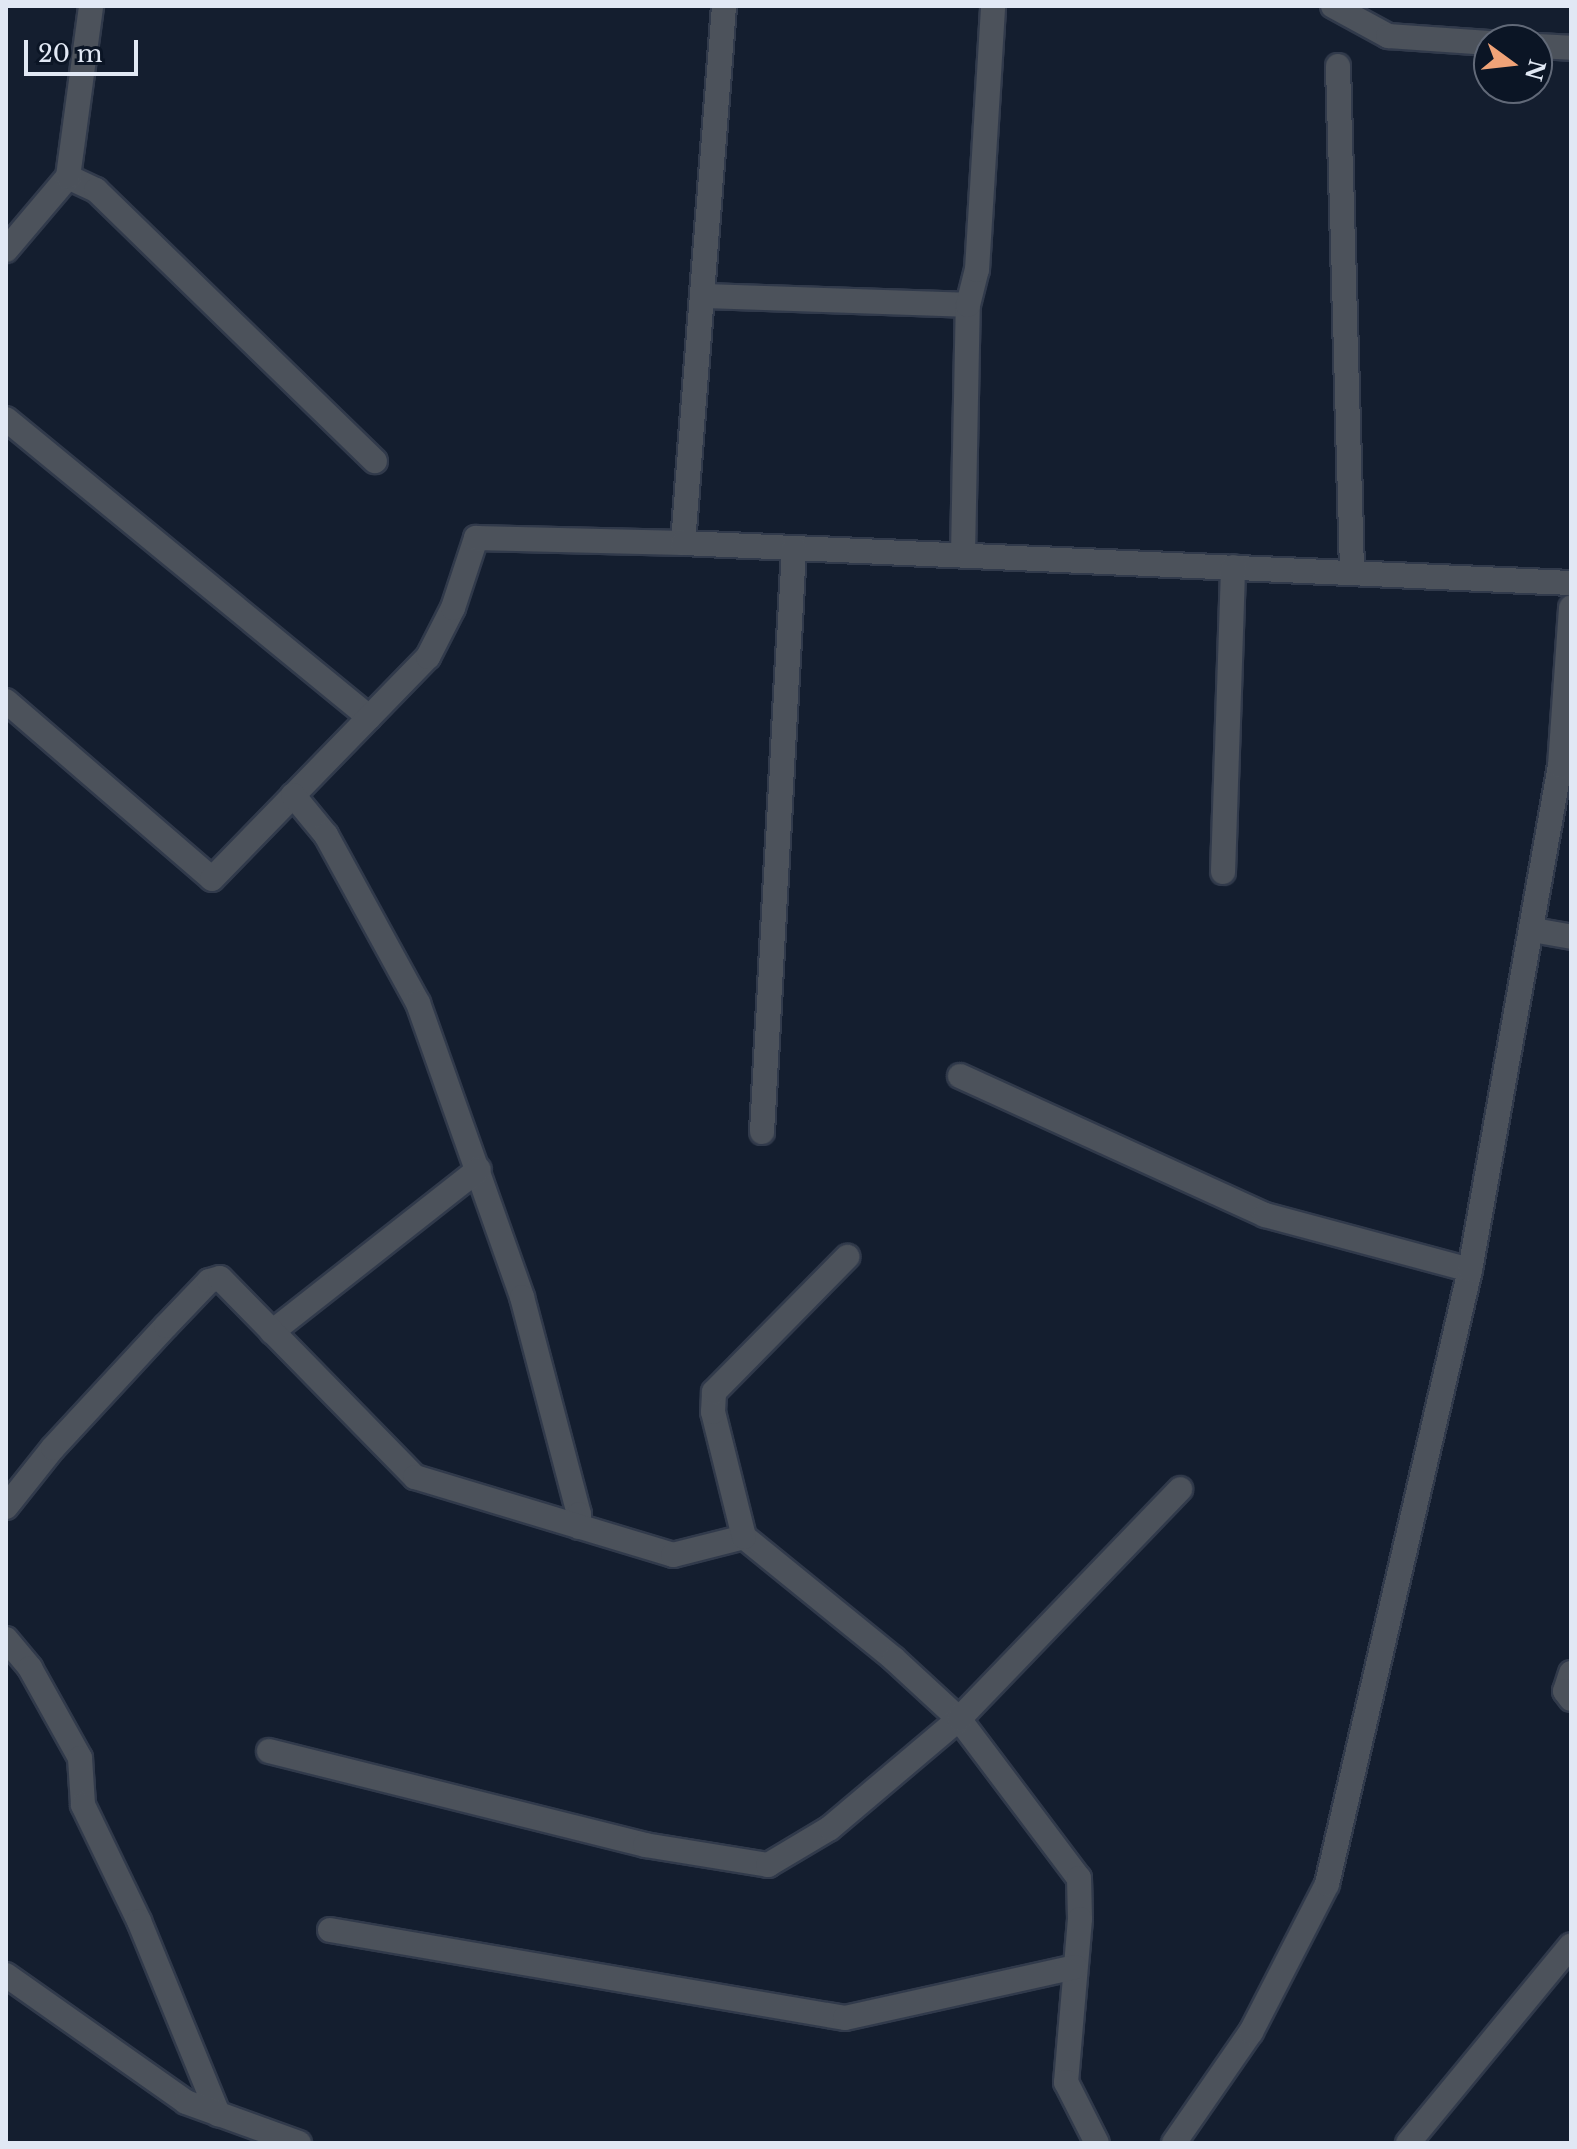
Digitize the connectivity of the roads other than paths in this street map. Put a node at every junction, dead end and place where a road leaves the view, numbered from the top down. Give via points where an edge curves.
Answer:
1 (91, 6) edge
2 (724, 6) edge
3 (993, 6) edge
4 (1333, 6) edge
5 (1473, 42) edge
6 (1338, 66) dead end
7 (68, 177) junction
8 (6, 250) edge
9 (702, 296) junction
10 (968, 305) junction
11 (6, 419) edge
12 (375, 461) dead end
13 (683, 543) junction
14 (794, 548) junction
15 (963, 555) junction
16 (1233, 567) junction
17 (1352, 570) junction
18 (1571, 583) edge
19 (1571, 607) edge
20 (6, 701) edge
21 (369, 717) junction
22 (293, 795) junction
23 (1223, 872) dead end
24 (1533, 930) junction
25 (1571, 937) edge
26 (960, 1076) dead end
27 (762, 1132) dead end
28 (479, 1169) junction
29 (847, 1257) dead end
30 (1470, 1270) junction
31 (272, 1332) junction
32 (1180, 1489) dead end
33 (6, 1507) edge
34 (579, 1527) junction
35 (744, 1537) junction
36 (6, 1639) edge
37 (1571, 1673) edge
38 (1571, 1699) edge
39 (959, 1719) junction
40 (269, 1751) dead end
41 (330, 1930) dead end
42 (1571, 1945) edge
43 (1075, 1967) junction
44 (6, 1975) edge
45 (218, 2114) junction
46 (299, 2143) edge
47 (1097, 2143) edge
48 (1174, 2143) edge
49 (1408, 2143) edge

1 - 7 street
2 - 9 street
3 - 10 street via 977,270
4 - 5 street via 1388,36
6 - 17 street
7 - 8 street
7 - 12 street via 96,190
9 - 10 street
9 - 13 street
10 - 15 street
11 - 21 street
13 - 14 street
13 - 21 street via 476,538 453,608 428,657
14 - 15 street
14 - 27 street
15 - 16 street
16 - 17 street
16 - 23 street
17 - 18 street
19 - 24 street via 1560,766
20 - 22 street via 212,879
21 - 22 street
22 - 28 street via 326,835 418,1003
24 - 25 street
24 - 30 street
26 - 30 street via 1265,1215
28 - 31 street
28 - 34 street via 522,1297
29 - 35 street via 714,1392 713,1412
30 - 48 street via 1327,1884 1251,2032
31 - 33 street via 220,1278 209,1281 53,1448
31 - 34 street via 415,1477
32 - 39 street
34 - 35 street via 673,1555
35 - 39 street
36 - 45 street via 30,1668 80,1758 83,1805 139,1921
37 - 38 street via 1565,1691
39 - 40 street via 830,1828 768,1865 645,1845
39 - 43 street via 1079,1878
41 - 43 street via 845,2018
42 - 49 street
43 - 47 street via 1066,2082
44 - 45 street via 186,2102
45 - 46 street

